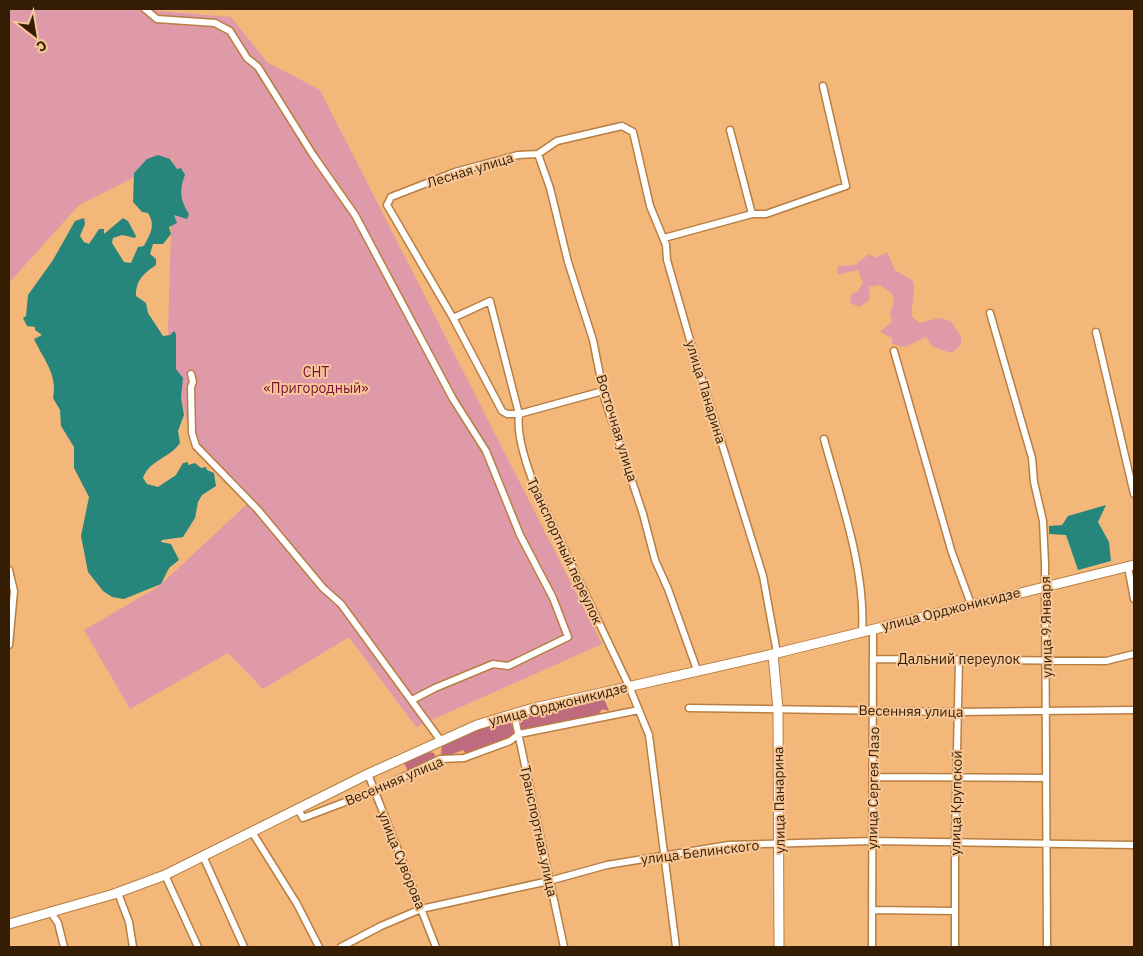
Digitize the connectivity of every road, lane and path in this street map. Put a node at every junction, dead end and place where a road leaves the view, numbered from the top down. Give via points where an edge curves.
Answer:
1 (145, 9) edge
2 (823, 86) dead end
3 (730, 130) dead end
4 (634, 132) joint
5 (538, 154) junction
6 (752, 214) junction
7 (664, 238) junction
8 (990, 313) dead end
9 (453, 318) junction
10 (1096, 332) dead end
11 (894, 351) dead end
12 (191, 374) dead end
13 (603, 391) junction
14 (519, 414) junction
15 (824, 439) dead end
16 (1134, 494) edge
17 (1131, 566) edge
18 (9, 570) edge
19 (1045, 586) junction
20 (1134, 599) edge
21 (971, 604) junction
22 (873, 629) junction
23 (862, 631) junction
24 (9, 645) edge
25 (775, 653) junction
26 (1134, 654) edge
27 (874, 659) junction
28 (959, 659) junction
29 (1046, 660) junction
30 (697, 670) junction
31 (629, 686) junction
32 (412, 700) junction
33 (689, 708) dead end
34 (778, 709) junction
35 (639, 710) junction
36 (875, 710) junction
37 (1134, 710) edge
38 (1047, 711) junction
39 (958, 712) junction
40 (514, 714) junction
41 (519, 734) junction
42 (441, 740) junction
43 (368, 774) junction
44 (874, 777) junction
45 (957, 777) junction
46 (1046, 778) junction
47 (374, 791) junction
48 (298, 809) junction
49 (252, 832) junction
50 (872, 841) junction
51 (780, 842) junction
52 (955, 842) junction
53 (1045, 844) junction
54 (1134, 845) edge
55 (664, 855) junction
56 (203, 856) junction
57 (165, 875) junction
58 (549, 881) junction
59 (118, 892) junction
60 (421, 909) junction
61 (872, 910) junction
62 (50, 911) junction
63 (955, 911) junction
64 (9, 924) edge
65 (64, 947) edge
66 (133, 947) edge
67 (198, 947) edge
68 (244, 947) edge
69 (319, 947) edge
70 (341, 947) edge
71 (436, 947) edge
72 (564, 947) edge
73 (676, 947) edge
74 (779, 947) edge
75 (872, 947) edge
76 (955, 947) edge
77 (1047, 947) edge

1 - 32 street via 157,18 215,23 230,32 247,58 258,67 355,215 453,399 486,451 520,535 568,637 508,666 492,664
2 - 6 street via 846,186 766,214
3 - 6 street
4 - 5 street, Лесная улица via 622,126 557,141
4 - 7 street, улица Панарина via 650,206
5 - 9 street, Лесная улица via 518,155 455,172 391,197 387,204
5 - 13 street, Восточная улица via 593,340
6 - 7 street
7 - 25 street, улица Панарина via 667,260 694,354 763,576
8 - 19 street, улица 9 Января via 1032,458 1043,521
9 - 14 street via 502,411
9 - 14 street, Транспортный переулок via 490,301
10 - 16 street
11 - 21 street via 952,553
12 - 32 street via 192,433 196,446 341,604
13 - 14 street
13 - 30 street, Восточная улица via 643,514 654,560
14 - 31 street, Транспортный переулок via 517,425 526,466
15 - 23 street via 851,535
17 - 19 main road, улица Орджоникидзе
17 - 20 street
18 - 24 street via 14,591
19 - 21 main road, улица Орджоникидзе
19 - 29 street, улица 9 Января
21 - 22 main road, улица Орджоникидзе
22 - 23 main road, улица Орджоникидзе
22 - 27 street, улица Сергея Лазо
23 - 25 main road, улица Орджоникидзе
25 - 30 main road, улица Орджоникидзе
25 - 34 main road, улица Панарина
26 - 29 street, Дальний переулок via 1106,661
27 - 28 street, Дальний переулок
27 - 36 street, улица Сергея Лазо
28 - 29 street, Дальний переулок
28 - 39 street, улица Крупской
29 - 38 street, улица 9 Января
30 - 31 main road, улица Орджоникидзе
31 - 35 street
31 - 40 main road, улица Орджоникидзе
32 - 42 street
33 - 34 street, Весенняя улица
34 - 36 street, Весенняя улица
34 - 51 main road, улица Панарина
35 - 41 street, Весенняя улица
35 - 55 street via 649,735
36 - 39 street, Весенняя улица
36 - 44 street, улица Сергея Лазо
37 - 38 street, Весенняя улица
38 - 39 street, Весенняя улица
38 - 46 street, улица 9 Января
39 - 45 street, улица Крупской
40 - 41 street, Транспортная улица
40 - 42 main road, улица Орджоникидзе
41 - 47 street, Весенняя улица via 510,741 464,758 440,759
41 - 58 street, Транспортная улица
42 - 43 main road, улица Орджоникидзе
43 - 47 street, улица Суворова
43 - 48 main road, улица Орджоникидзе
44 - 45 street
44 - 50 street, улица Сергея Лазо
45 - 46 street
45 - 52 street, улица Крупской
46 - 53 street, улица 9 Января
47 - 48 street, Весенняя улица via 303,818
47 - 60 street, улица Суворова
48 - 49 main road, улица Орджоникидзе
49 - 56 main road, улица Орджоникидзе
49 - 69 street via 297,904
50 - 51 street, улица Белинского
50 - 52 street, улица Белинского
50 - 61 street, улица Сергея Лазо
51 - 55 street, улица Белинского via 729,845
51 - 74 main road, улица Панарина
52 - 53 street, улица Белинского
52 - 63 street, улица Крупской
53 - 54 street, улица Белинского
53 - 77 street, улица 9 Января
55 - 58 street, улица Белинского via 607,865
55 - 73 street
56 - 57 main road, улица Орджоникидзе
56 - 68 street
57 - 59 main road, улица Орджоникидзе
57 - 67 street
58 - 60 street, улица Белинского
58 - 72 street, Транспортная улица
59 - 62 main road, улица Орджоникидзе
59 - 66 street via 129,922
60 - 70 street, улица Белинского
60 - 71 street, улица Суворова
61 - 63 street
61 - 75 street, улица Сергея Лазо
62 - 64 main road, улица Орджоникидзе
62 - 65 street via 58,923
63 - 76 street, улица Крупской

